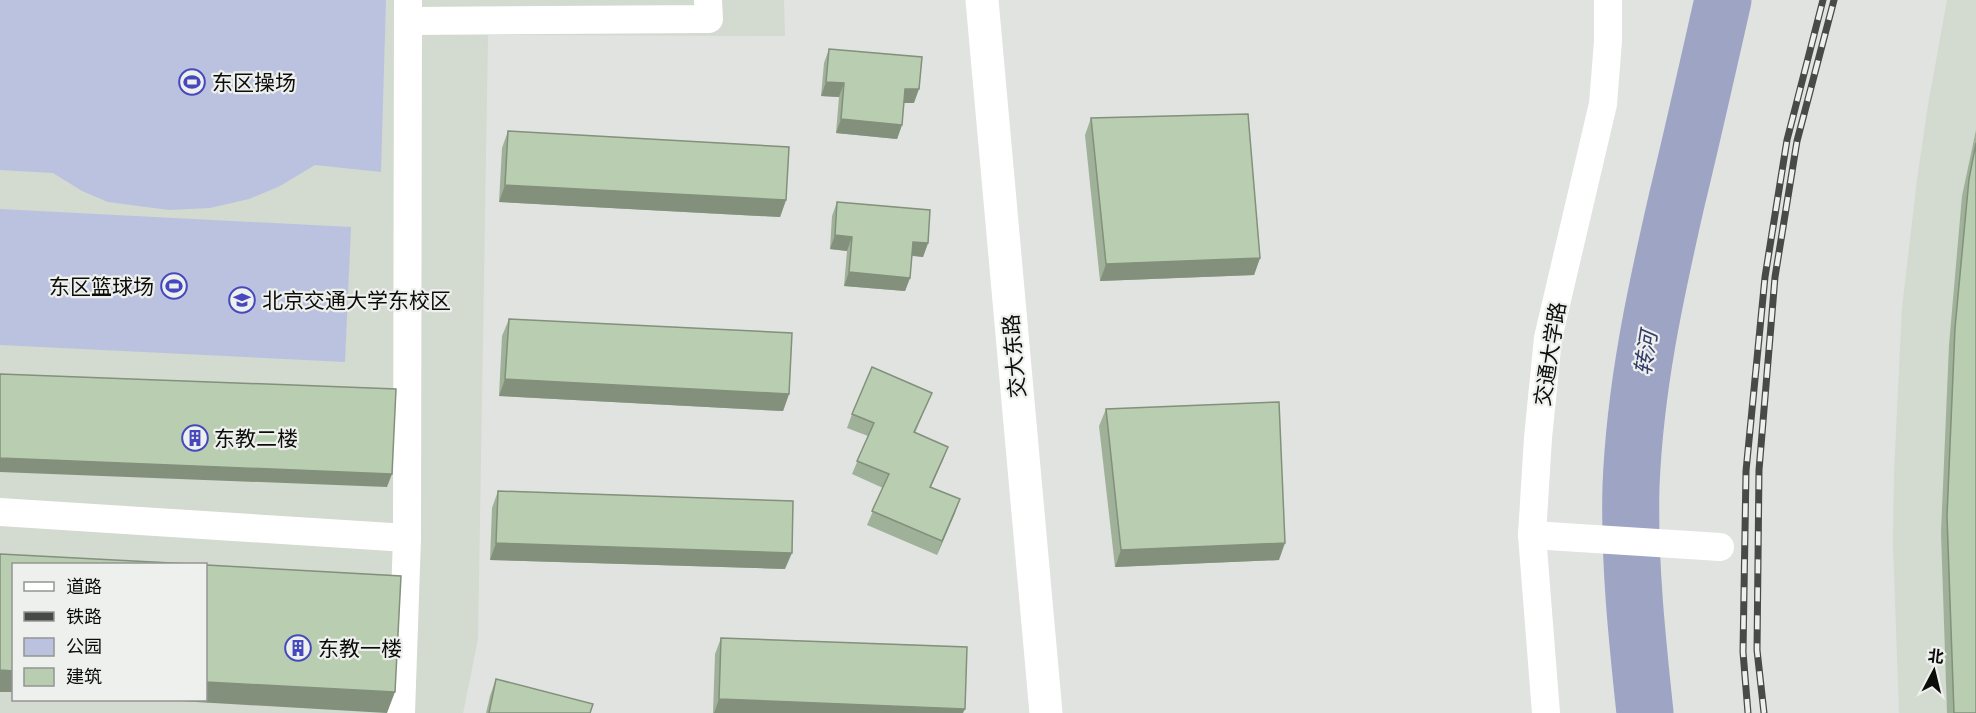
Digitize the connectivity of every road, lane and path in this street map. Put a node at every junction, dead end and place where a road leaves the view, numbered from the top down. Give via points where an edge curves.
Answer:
1 (708, 0) edge
2 (982, 0) edge
3 (1608, 0) edge
4 (408, 11) edge
5 (0, 512) edge
6 (1532, 535) junction
7 (407, 538) junction
8 (1720, 547) dead end
9 (401, 713) edge
10 (1046, 713) edge
11 (1546, 713) edge

1 - 4 street via 709,19
2 - 10 street, 交大东路
3 - 6 street, 交通大学路 via 1603,104 1548,338
4 - 7 street
5 - 7 street
6 - 8 street
6 - 11 street, 交通大学路
7 - 9 street

